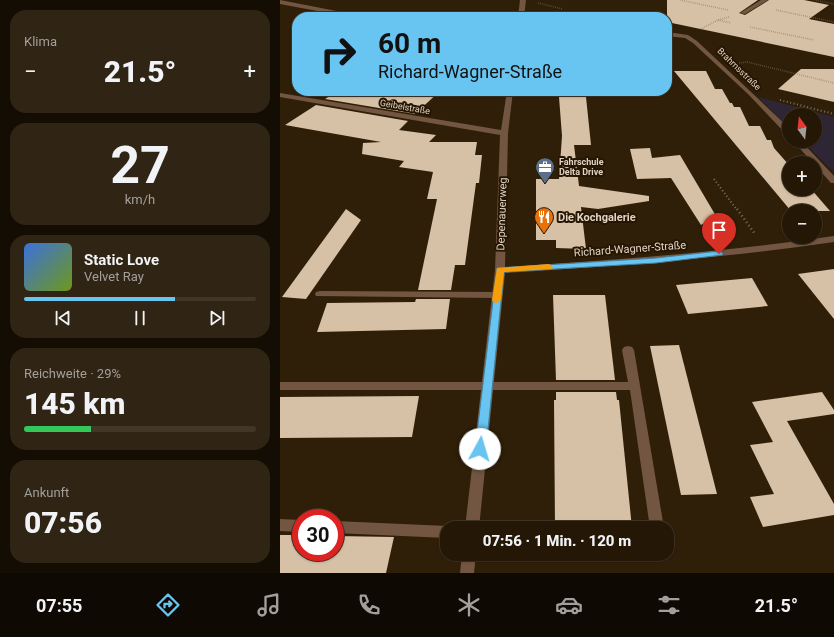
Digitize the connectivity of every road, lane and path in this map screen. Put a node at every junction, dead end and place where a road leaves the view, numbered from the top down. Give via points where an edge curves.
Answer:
1 (523, 0) edge
2 (680, 0) edge
3 (765, 0) edge
4 (814, 0) edge
5 (280, 2) edge
6 (532, 2) dead end
7 (834, 4) edge
8 (756, 6) junction
9 (563, 9) dead end
10 (331, 12) edge
11 (522, 12) edge
12 (744, 13) junction
13 (718, 20) junction
14 (834, 22) edge
15 (733, 23) dead end
16 (748, 26) dead end
17 (672, 35) edge
18 (686, 36) junction
19 (814, 40) dead end
20 (721, 64) junction
21 (834, 83) edge
22 (750, 93) junction
23 (280, 95) edge
24 (509, 96) edge
25 (289, 97) junction
26 (280, 104) edge
27 (834, 114) edge
28 (782, 125) edge
29 (504, 133) junction
30 (803, 148) edge
31 (714, 179) dead end
32 (834, 181) edge
33 (834, 239) edge
34 (766, 248) junction
35 (500, 270) junction
36 (320, 294) dead end
37 (497, 295) junction
38 (628, 350) dead end
39 (280, 386) edge
40 (487, 386) junction
41 (635, 386) junction
42 (473, 521) edge
43 (656, 521) edge
44 (280, 525) edge
45 (292, 526) edge
46 (344, 527) edge
47 (440, 532) edge
48 (468, 561) edge
49 (467, 573) edge

1 - 11 street
2 - 12 path
3 - 8 street
4 - 7 path
5 - 10 street
6 - 9 path
8 - 12 street
8 - 14 path
12 - 13 path
13 - 15 path
13 - 18 path
16 - 19 path
17 - 18 street, Brahmsstraße
18 - 20 street, Brahmsstraße
20 - 21 path via 747,62
20 - 22 street, Brahmsstraße
22 - 27 path
22 - 28 street, Brahmsstraße
23 - 25 street, Geibelstraße
24 - 29 street, Depenauerweg
25 - 26 street
25 - 29 street, Geibelstraße
29 - 35 street, Depenauerweg
30 - 32 street
31 - 34 path
33 - 34 street, Richard-Wagner-Straße
34 - 35 street, Richard-Wagner-Straße via 656,260
35 - 37 street, Depenauerweg
36 - 37 street
37 - 40 street, Depenauerweg
38 - 41 street
39 - 40 street
40 - 41 street
40 - 42 street, Depenauerweg
41 - 43 street
44 - 45 street
46 - 47 street
48 - 49 street

